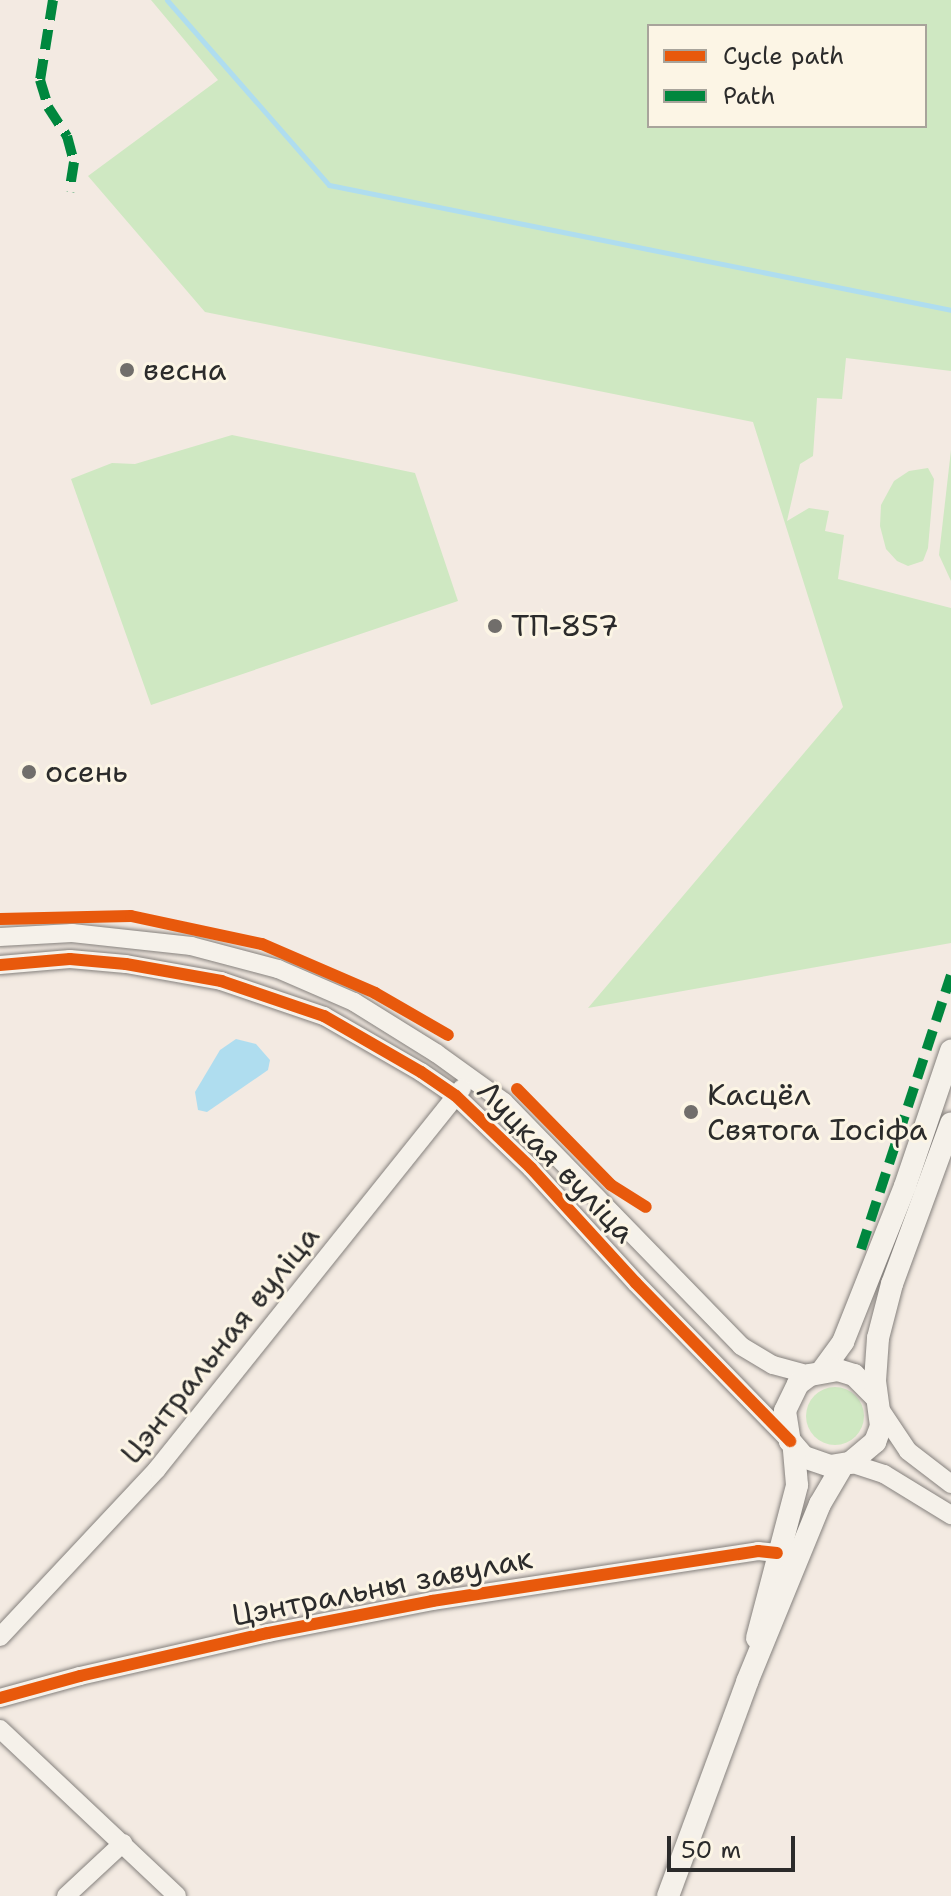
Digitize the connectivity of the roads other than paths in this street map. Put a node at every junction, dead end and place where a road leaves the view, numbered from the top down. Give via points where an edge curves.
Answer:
1 (0, 937) edge
2 (0, 965) edge
3 (951, 1051) edge
4 (472, 1077) junction
5 (456, 1096) junction
6 (951, 1124) edge
7 (816, 1373) junction
8 (878, 1403) junction
9 (792, 1444) junction
10 (847, 1464) junction
11 (951, 1484) edge
12 (951, 1515) edge
13 (777, 1553) junction
14 (0, 1637) edge
15 (747, 1682) junction
16 (0, 1698) edge
17 (0, 1729) edge
18 (123, 1843) junction
19 (66, 1896) edge
20 (177, 1896) edge
21 (668, 1896) edge

1 - 4 street, Луцкая вуліца via 114,936 241,958 354,1002
2 - 5 street, Луцкая вуліца via 70,959 221,981 324,1016
3 - 7 main road via 843,1342
4 - 5 street, Цэнтральная вуліца
4 - 7 street, Луцкая вуліца via 504,1102 741,1346 773,1365
5 - 9 street, Луцкая вуліца via 551,1188
5 - 14 street, Цэнтральная вуліца via 165,1459
6 - 8 main road via 892,1284 876,1351
7 - 8 main road via 854,1375
7 - 9 main road via 798,1384 785,1411
8 - 10 main road via 881,1426 875,1442
8 - 11 street via 908,1451
9 - 10 main road via 816,1463
9 - 13 main road via 797,1485
10 - 12 street via 884,1474
10 - 15 main road via 820,1504
13 - 15 main road
13 - 16 street, Цэнтральны завулак via 758,1551 432,1601 268,1633
15 - 21 main road
17 - 18 street
18 - 19 street
18 - 20 street

